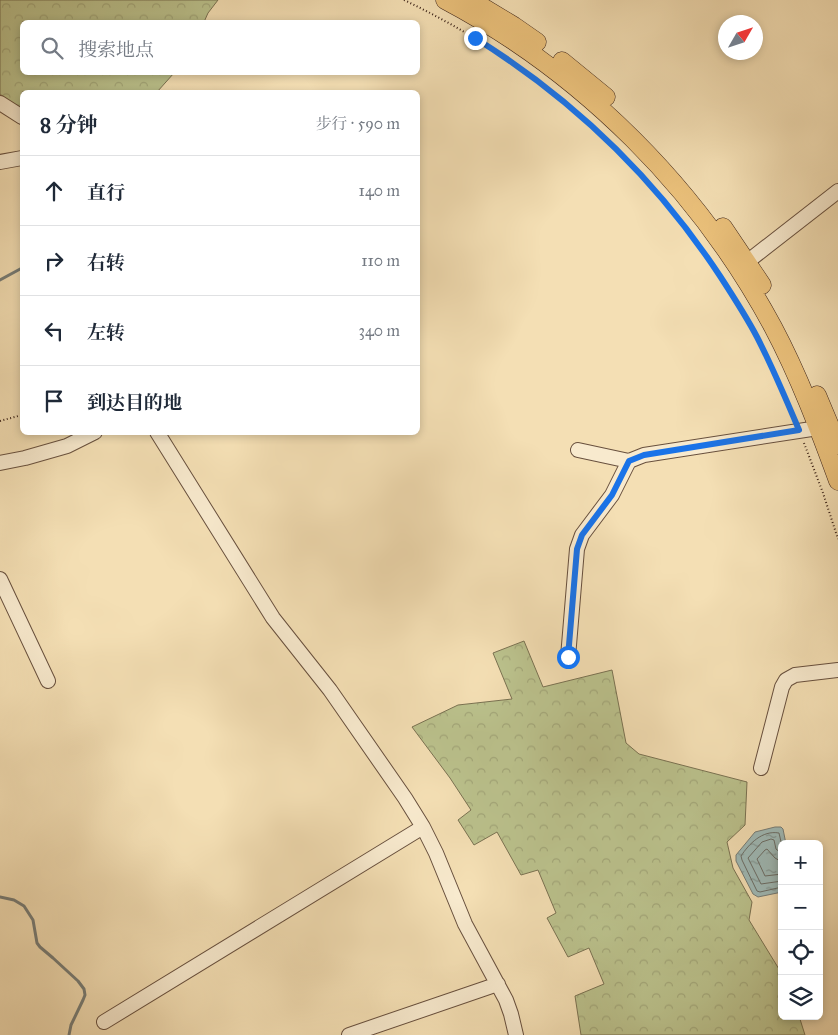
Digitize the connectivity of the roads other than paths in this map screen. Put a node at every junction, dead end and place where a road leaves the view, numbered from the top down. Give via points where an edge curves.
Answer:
1 (445, 0) edge
2 (471, 0) edge
3 (0, 102) edge
4 (20, 116) edge
5 (20, 158) edge
6 (0, 162) edge
7 (838, 191) edge
8 (747, 262) junction
9 (818, 428) junction
10 (89, 435) edge
11 (160, 435) edge
12 (838, 445) edge
13 (578, 450) dead end
14 (629, 461) junction
15 (0, 464) edge
16 (838, 481) edge
17 (0, 578) edge
18 (568, 657) dead end
19 (838, 670) edge
20 (48, 680) dead end
21 (761, 768) dead end
22 (423, 827) junction
23 (498, 984) junction
24 (104, 1022) dead end
25 (349, 1035) edge
26 (516, 1035) edge

1 - 9 main road via 507,36 563,77 625,131 669,178 711,232 759,303 792,367
2 - 8 main road via 563,61 633,122 700,197
3 - 4 street
5 - 6 street
7 - 8 street
8 - 12 main road via 784,322
9 - 14 street via 644,455
9 - 16 main road
10 - 15 street via 67,446
11 - 22 street via 273,618 330,690
13 - 14 street
14 - 18 street via 612,495 582,535 577,549
17 - 20 street
19 - 21 street via 795,675 786,680
22 - 23 street via 465,924
22 - 24 street
23 - 25 street
23 - 26 street

